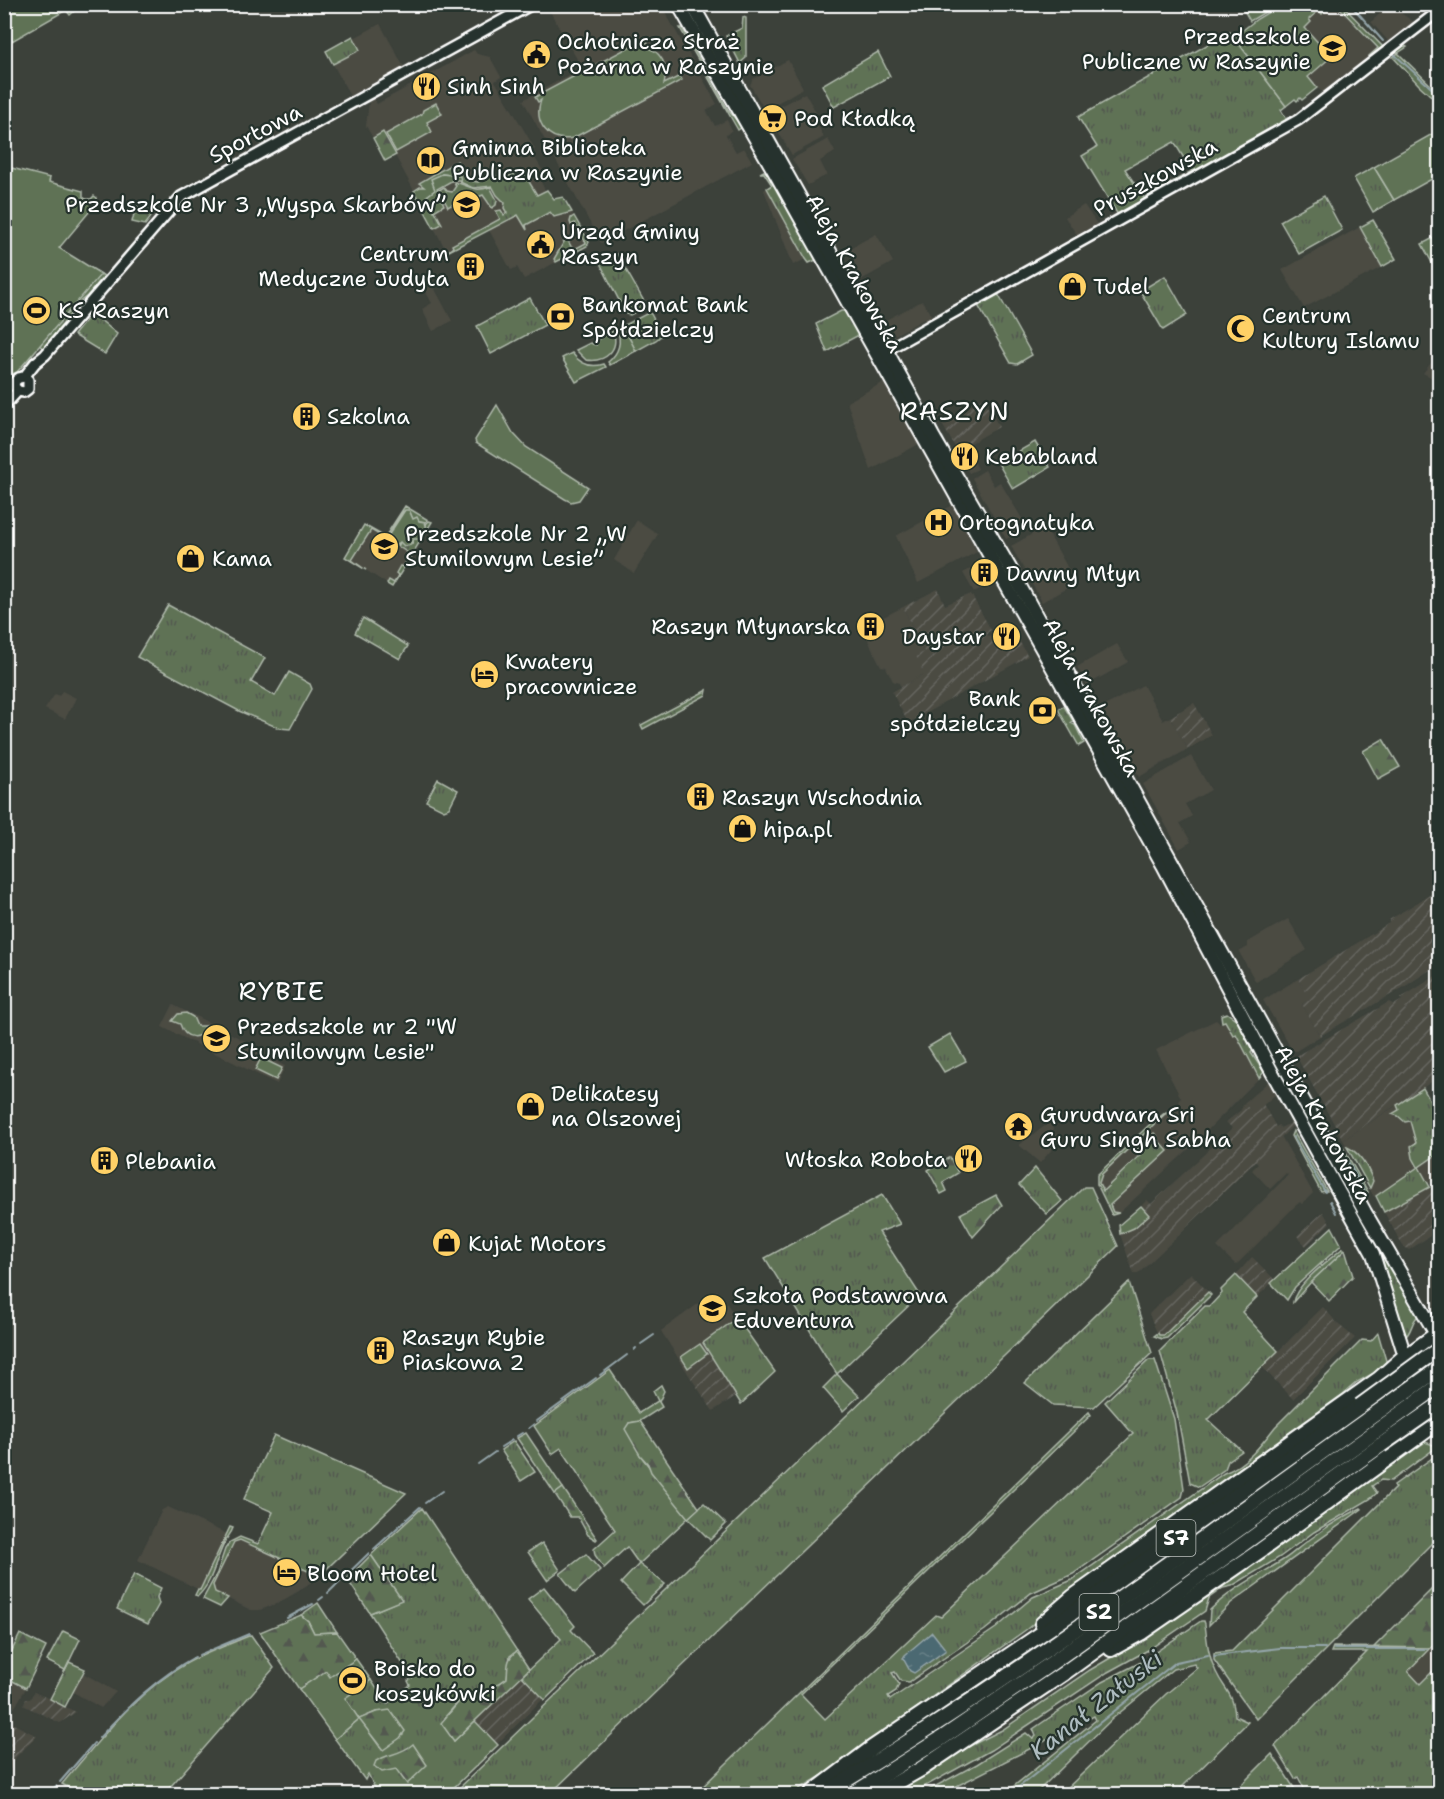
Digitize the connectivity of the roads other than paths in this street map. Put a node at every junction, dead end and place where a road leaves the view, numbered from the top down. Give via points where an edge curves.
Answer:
1 (532, 4) edge
2 (678, 4) edge
3 (692, 4) edge
4 (1439, 11) edge
5 (882, 353) junction
6 (16, 389) junction
7 (4, 397) edge
8 (4, 406) edge
9 (1438, 1335) edge
10 (1440, 1348) edge
11 (1405, 1356) junction
12 (1437, 1370) edge
13 (1440, 1385) edge
14 (1440, 1404) edge
15 (1439, 1422) edge
16 (990, 1670) junction
17 (1064, 1673) junction
18 (811, 1794) edge
19 (823, 1794) edge
20 (853, 1794) edge
21 (877, 1794) edge

1 - 6 street, Sportowa via 181,196 35,363 26,379 16,379
2 - 5 main road, Aleja Krakowska
3 - 5 main road, Aleja Krakowska via 837,264
4 - 5 street, Pruszkowska via 1298,120
5 - 9 main road, Aleja Krakowska via 1010,568 1365,1212
5 - 11 main road, Aleja Krakowska via 1373,1254
6 - 7 street
6 - 8 street
9 - 11 main road
10 - 16 highway, S7, bridge
11 - 15 main road, Aleja Krakowska
11 - 16 highway via 1379,1379 1073,1598
12 - 19 highway, S2, bridge via 1000,1681
13 - 20 highway, S2, bridge via 1046,1667
14 - 17 highway, S7, bridge
15 - 17 highway via 1142,1632
16 - 18 highway, S7 via 872,1748
17 - 21 highway, S7

